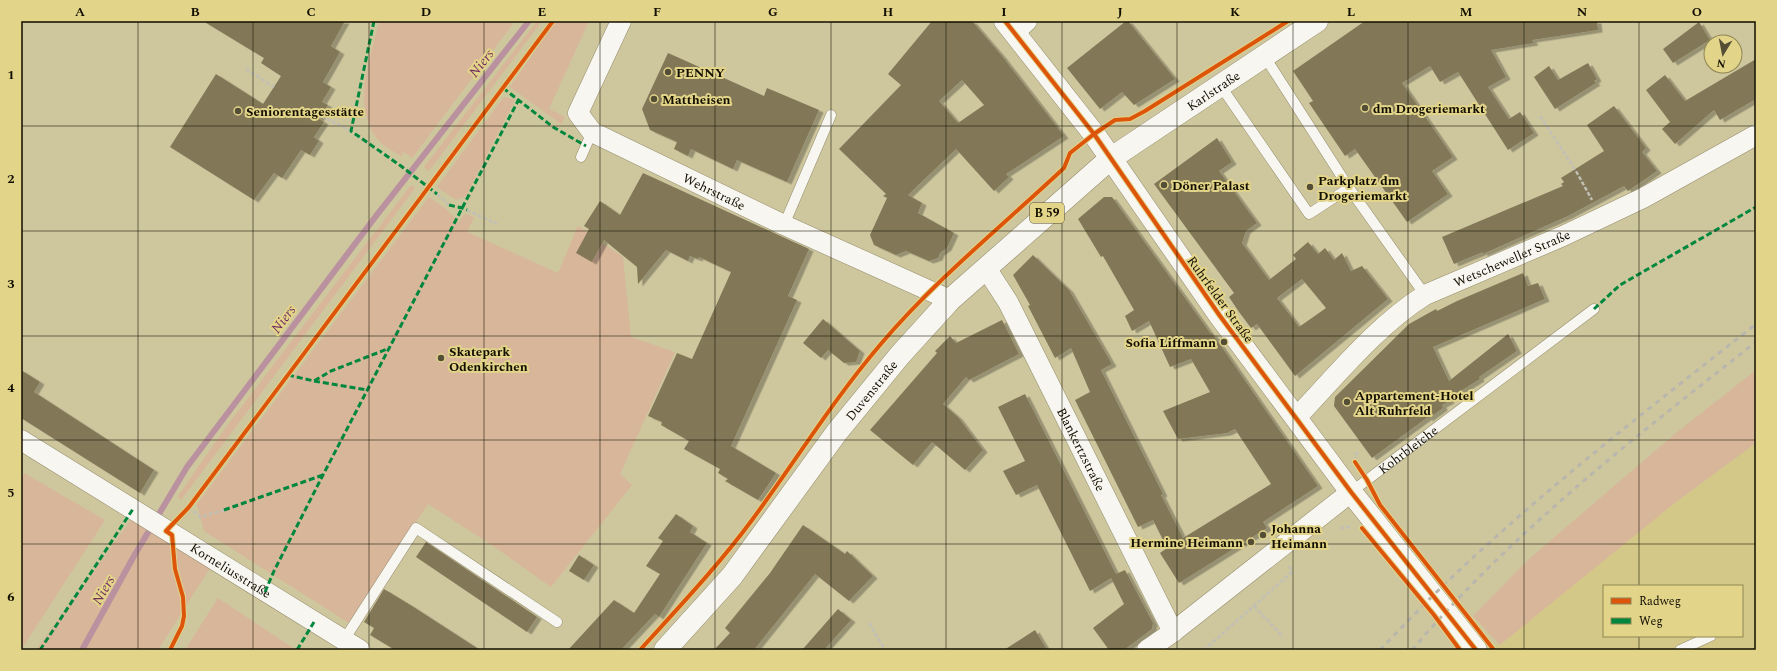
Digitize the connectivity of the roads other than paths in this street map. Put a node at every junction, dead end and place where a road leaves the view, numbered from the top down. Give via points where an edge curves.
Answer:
1 (621, 21) edge
2 (1317, 21) edge
3 (1016, 25) edge
4 (1265, 57) junction
5 (1220, 85) junction
6 (831, 115) dead end
7 (592, 132) junction
8 (1756, 135) edge
9 (581, 158) dead end
10 (1110, 159) junction
11 (1349, 188) junction
12 (784, 225) junction
13 (986, 268) junction
14 (1425, 295) junction
15 (950, 300) junction
16 (1594, 309) dead end
17 (1296, 418) junction
18 (21, 440) edge
19 (1351, 492) junction
20 (557, 622) dead end
21 (1173, 632) junction
22 (1709, 637) edge
23 (352, 645) edge
24 (665, 650) edge
25 (1147, 650) edge
26 (1476, 650) edge
27 (1680, 650) edge

1 - 7 street, Wehrstraße via 578,113
2 - 4 main road, Karlstraße / B 59
3 - 10 main road, Ruhrfelder Straße
4 - 5 main road, Karlstraße / B 59
4 - 11 lane
5 - 10 main road, Karlstraße / B 59
5 - 11 lane via 1309,214
6 - 12 lane
7 - 9 lane
7 - 12 street, Wehrstraße
8 - 14 street, Wetscheweller Straße via 1643,198 1563,236
10 - 13 main road, Duvenstraße / B 59
10 - 17 main road, Ruhrfelder Straße via 1220,316
11 - 14 lane
12 - 15 street, Wehrstraße
13 - 15 main road, Duvenstraße / B 59
13 - 21 street, Blankertzstraße via 1008,302
14 - 17 street, Wetscheweller Straße via 1386,324
15 - 24 main road, Duvenstraße / B 59 via 900,355 837,432 732,576
16 - 19 lane, Kohrbleiche
17 - 19 main road, Ruhrfelder Straße
18 - 23 street, Korneliusstraße
19 - 21 street, Kohrbleiche
19 - 26 main road, Ruhrfelder Straße
20 - 23 lane via 416,528
21 - 25 street, Kohrbleiche
22 - 27 lane

